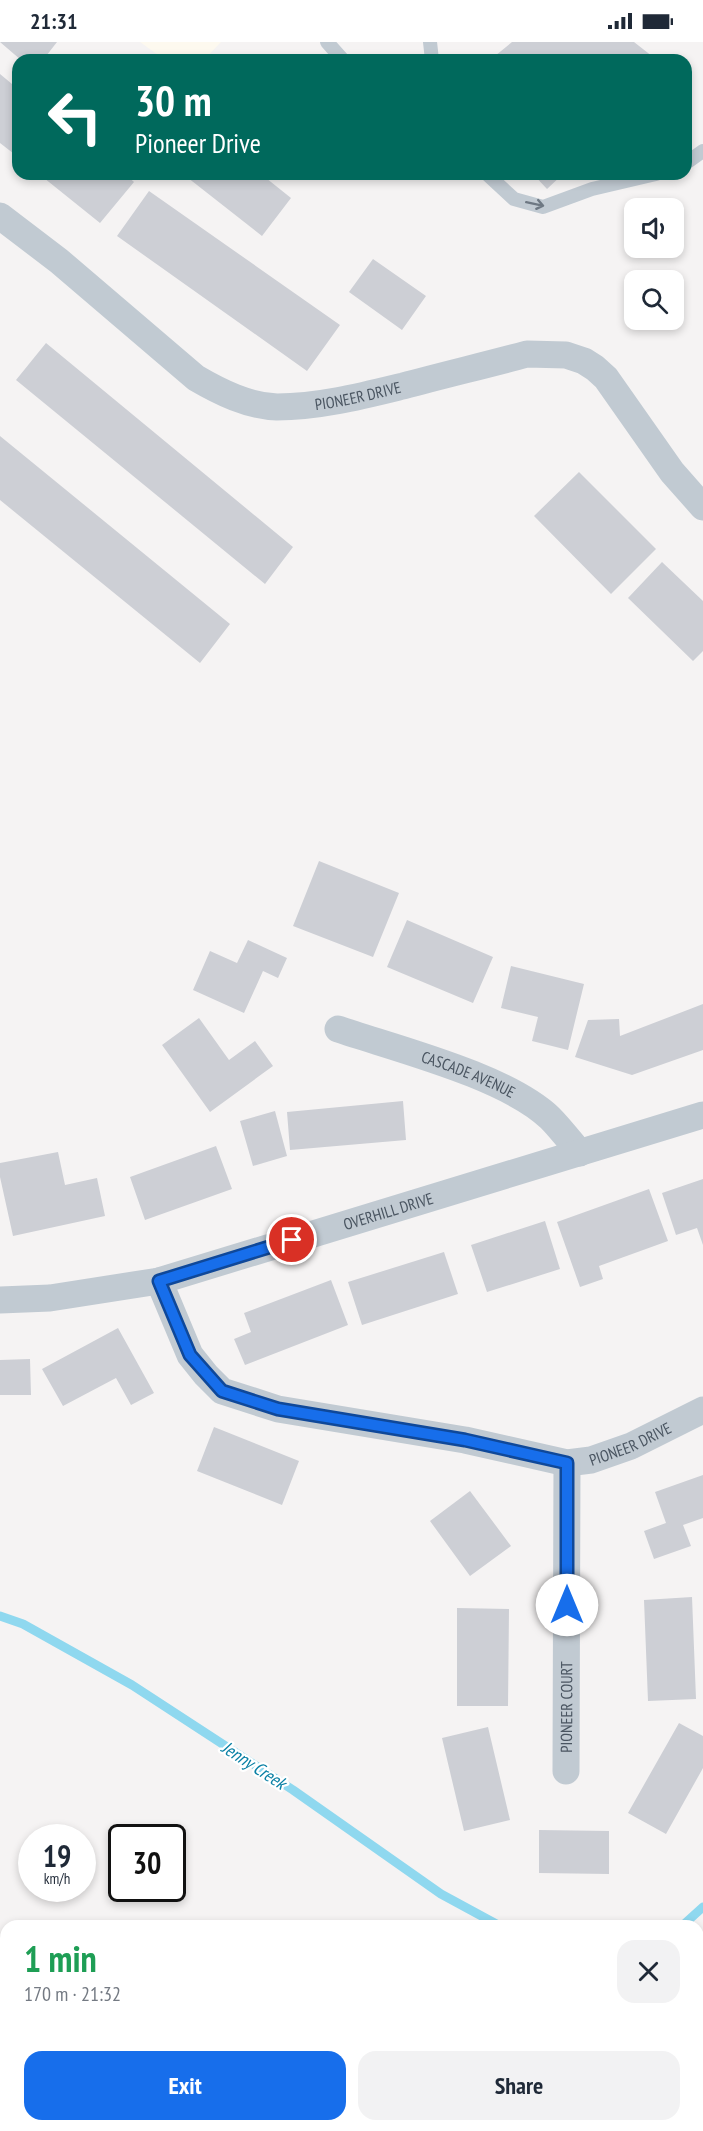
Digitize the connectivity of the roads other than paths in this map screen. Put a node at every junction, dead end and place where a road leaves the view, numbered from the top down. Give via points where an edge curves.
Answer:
1 (327, 42) edge
2 (338, 54) edge
3 (493, 180) edge
4 (630, 180) edge
5 (0, 216) edge
6 (703, 507) edge
7 (338, 1029) dead end
8 (703, 1114) edge
9 (580, 1153) junction
10 (159, 1281) junction
11 (0, 1300) edge
12 (703, 1410) edge
13 (567, 1463) junction
14 (566, 1771) dead end

1 - 2 lane
3 -> 4 lane via 514,199 543,207
5 - 6 street, PIONEER DRIVE via 196,378 216,390 256,404 276,407 354,398 527,354 547,353 584,361 606,378 672,472
7 - 9 street, CASCADE AVENUE via 471,1073 522,1097 549,1117
8 - 9 street, OVERHILL DRIVE
9 - 10 street, OVERHILL DRIVE
10 - 11 street, OVERHILL DRIVE via 50,1298
10 - 13 street, PIONEER DRIVE via 190,1355 222,1391 278,1409 465,1440
12 - 13 street, PIONEER DRIVE via 631,1446 591,1460
13 - 14 street, PIONEER COURT

